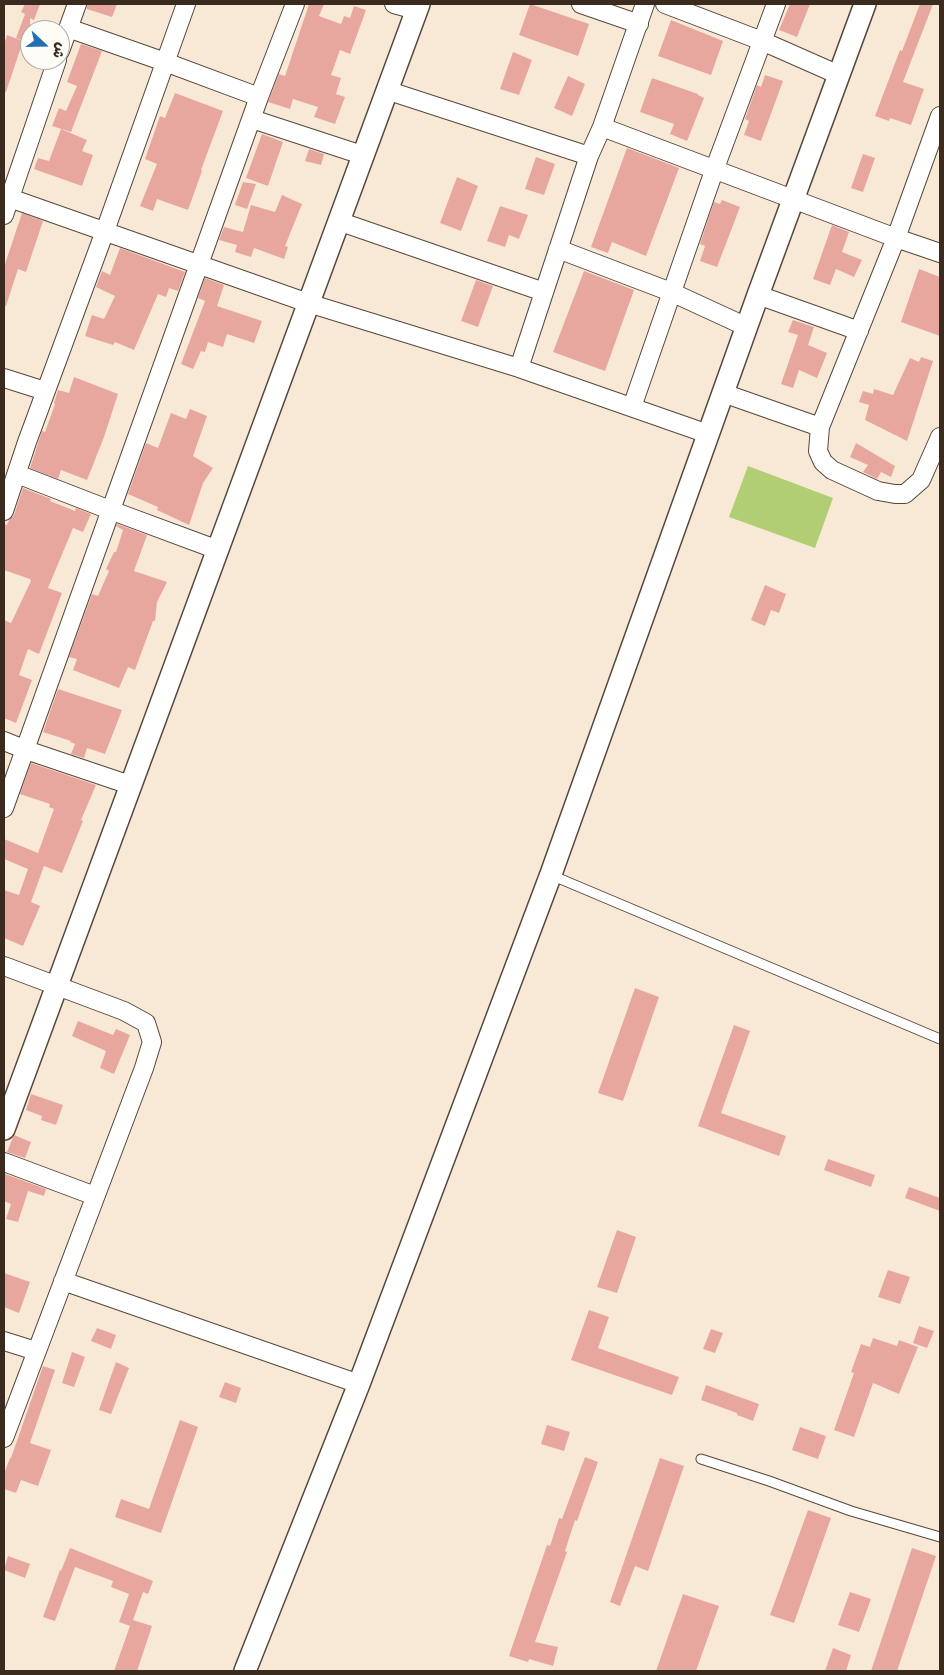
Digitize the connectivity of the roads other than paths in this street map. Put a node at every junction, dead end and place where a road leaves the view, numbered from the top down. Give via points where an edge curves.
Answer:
1 (77, 4) edge
2 (186, 4) edge
3 (295, 4) edge
4 (394, 4) edge
5 (581, 4) edge
6 (645, 4) edge
7 (665, 4) edge
8 (776, 4) edge
9 (865, 4) edge
10 (418, 7) edge
11 (70, 23) edge
12 (639, 24) junction
13 (70, 29) edge
14 (762, 41) junction
15 (165, 62) junction
16 (53, 70) edge
17 (839, 75) junction
18 (386, 90) junction
19 (259, 97) junction
20 (940, 116) edge
21 (252, 119) junction
22 (602, 126) junction
23 (362, 154) junction
24 (589, 156) junction
25 (715, 168) junction
26 (7, 197) edge
27 (794, 198) junction
28 (4, 215) edge
29 (338, 221) junction
30 (105, 231) junction
31 (896, 238) junction
32 (558, 249) junction
33 (940, 253) edge
34 (199, 265) junction
35 (544, 292) junction
36 (671, 292) junction
37 (758, 295) junction
38 (308, 302) junction
39 (747, 327) junction
40 (859, 331) junction
41 (519, 368) junction
42 (4, 378) edge
43 (45, 391) junction
44 (723, 393) junction
45 (632, 408) junction
46 (820, 426) junction
47 (708, 434) junction
48 (940, 437) edge
49 (17, 474) junction
50 (110, 510) junction
51 (4, 511) edge
52 (218, 550) junction
53 (4, 741) edge
54 (26, 750) junction
55 (130, 784) junction
56 (4, 808) edge
57 (551, 874) junction
58 (4, 966) edge
59 (57, 986) junction
60 (940, 1039) edge
61 (4, 1128) edge
62 (4, 1162) edge
63 (96, 1196) junction
64 (63, 1281) junction
65 (4, 1341) edge
66 (36, 1351) junction
67 (359, 1384) junction
68 (4, 1438) edge
69 (701, 1459) dead end
70 (940, 1536) edge
71 (245, 1671) edge

1 - 11 street
2 - 15 street
3 - 19 street
4 - 10 street
5 - 12 street
6 - 12 street
7 - 14 street
8 - 14 street
9 - 17 street
10 - 18 street
12 - 22 street
13 - 15 street
14 - 17 street
14 - 25 street
15 - 19 street
15 - 30 street
16 - 26 street
17 - 27 street
18 - 23 street
18 - 24 street
19 - 21 street
20 - 31 street
21 - 23 street
21 - 34 street
22 - 24 street
22 - 25 street
23 - 29 street
24 - 32 street
25 - 27 street
25 - 36 street
26 - 28 street
26 - 30 street
27 - 31 street
27 - 37 street
29 - 35 street
29 - 38 street
30 - 34 street
30 - 43 street
31 - 33 street
31 - 40 street
32 - 35 street
32 - 36 street
34 - 38 street
34 - 50 street
35 - 41 street
36 - 39 street
36 - 45 street
37 - 39 street
37 - 40 street
38 - 41 street
38 - 52 street
39 - 44 street
40 - 46 street
41 - 45 street
42 - 43 street
43 - 49 street
44 - 46 street
44 - 47 street
45 - 47 street
46 - 48 street via 818,451 823,462 832,470 870,488 895,494 905,494 921,480
47 - 57 street
49 - 50 street
49 - 51 street
50 - 52 street
50 - 54 street
52 - 55 street
53 - 54 street
54 - 55 street
54 - 56 street
55 - 59 street
57 - 60 lane
57 - 67 street
58 - 59 street
59 - 61 street
59 - 63 street via 124,1011 146,1024 152,1042
62 - 63 street
63 - 64 street
64 - 66 street
64 - 67 street
65 - 66 street
66 - 68 street
67 - 71 street
69 - 70 lane via 851,1512

